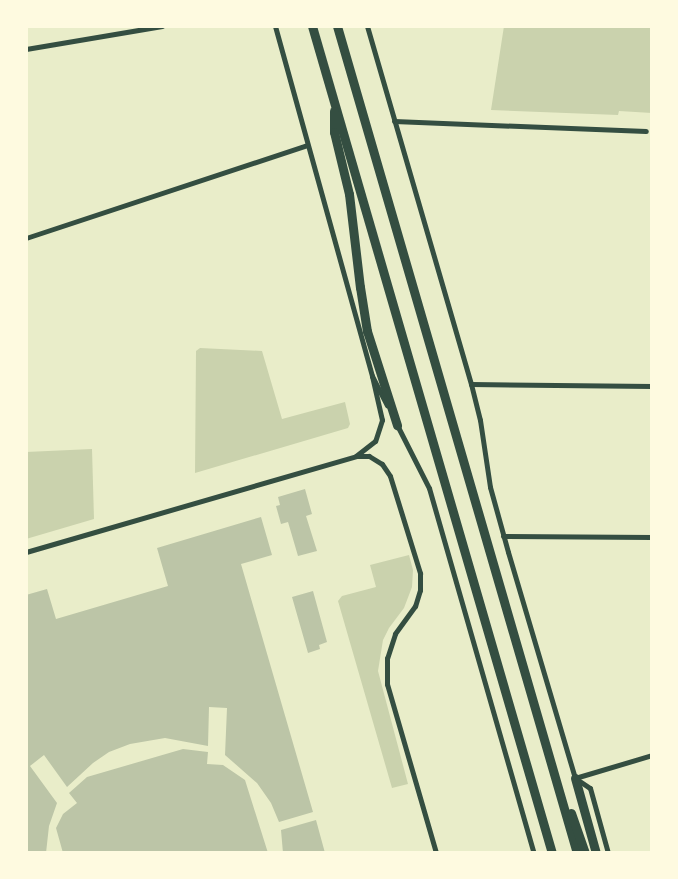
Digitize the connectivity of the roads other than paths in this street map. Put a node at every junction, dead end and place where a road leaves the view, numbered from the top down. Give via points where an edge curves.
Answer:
1 (162, 26) edge
2 (275, 26) edge
3 (312, 26) edge
4 (337, 26) edge
5 (367, 26) edge
6 (26, 49) edge
7 (334, 106) junction
8 (394, 121) junction
9 (646, 131) dead end
10 (307, 144) junction
11 (26, 238) edge
12 (372, 376) junction
13 (471, 384) junction
14 (652, 386) edge
15 (397, 424) junction
16 (356, 456) junction
17 (503, 536) junction
18 (652, 537) edge
19 (26, 552) edge
20 (652, 755) edge
21 (574, 778) junction
22 (556, 781) junction
23 (436, 853) edge
24 (534, 853) edge
25 (552, 853) edge
26 (577, 853) edge
27 (585, 853) edge
28 (596, 853) edge
29 (608, 853) edge

1 - 6 street
2 - 10 street
3 - 7 highway
4 - 22 highway
5 - 8 street
7 - 15 highway via 334,132 349,194 367,331
7 - 25 highway
8 - 9 street
8 - 13 street
10 - 11 street
10 - 12 street
12 - 15 street
12 - 16 street via 382,420 375,441
13 - 14 street
13 - 17 street via 490,488
15 - 24 street via 429,488
16 - 19 street
16 - 23 street via 369,456 382,464 390,476 420,573 420,590 414,606 395,634 387,658 387,684
17 - 18 street
17 - 21 street
20 - 21 street
21 - 28 highway
21 - 29 street via 590,788
22 - 26 highway
22 - 27 highway

